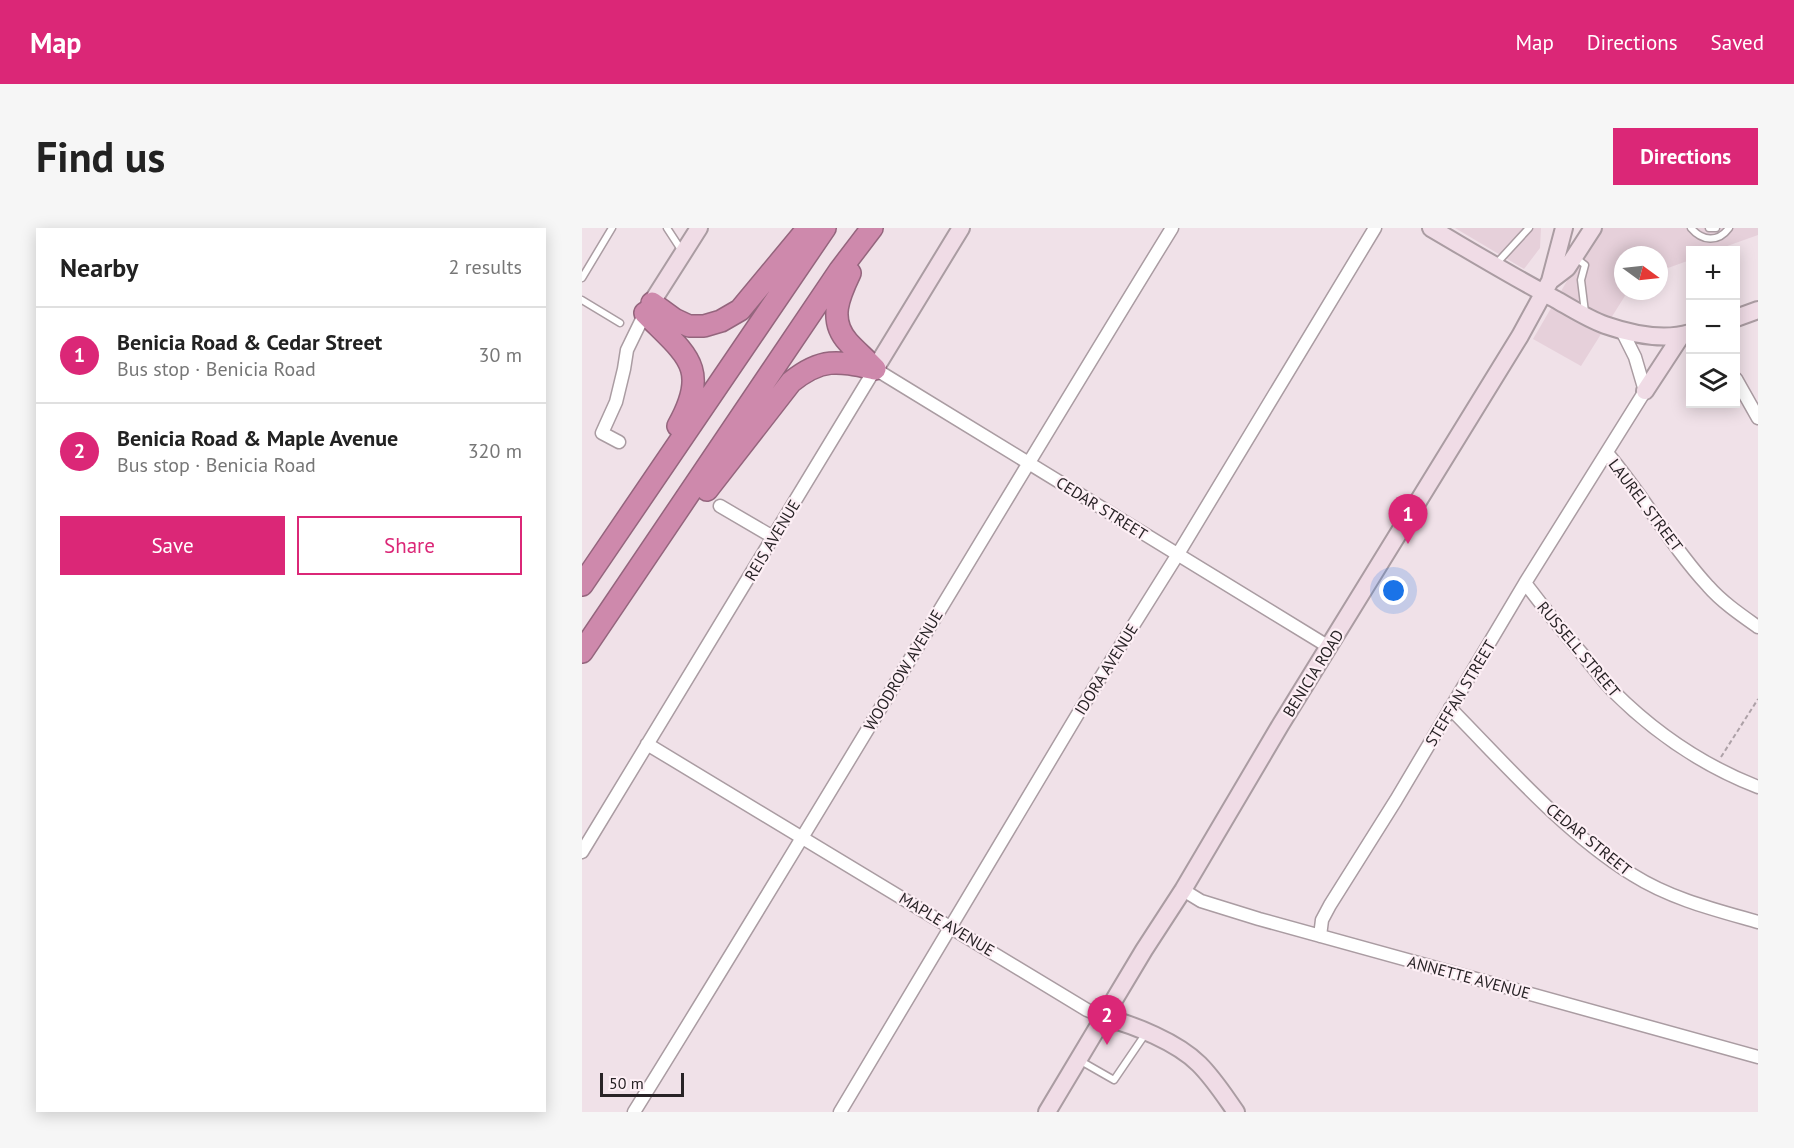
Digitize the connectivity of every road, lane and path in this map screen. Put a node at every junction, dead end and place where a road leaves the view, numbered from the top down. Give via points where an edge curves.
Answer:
1 (612, 228) edge
2 (667, 228) edge
3 (699, 228) edge
4 (808, 228) edge
5 (825, 228) edge
6 (962, 228) edge
7 (1172, 228) edge
8 (1375, 228) edge
9 (1529, 228) edge
10 (1564, 228) edge
11 (1593, 228) edge
12 (1691, 228) edge
13 (1708, 228) edge
14 (1716, 228) edge
15 (1729, 228) edge
16 (871, 229) edge
17 (1435, 229) edge
18 (683, 254) junction
19 (1574, 256) junction
20 (1495, 265) junction
21 (582, 278) edge
22 (1548, 287) junction
23 (582, 300) edge
24 (648, 308) junction
25 (1758, 310) edge
26 (1585, 315) junction
27 (1740, 317) edge
28 (620, 323) dead end
29 (1621, 329) junction
30 (1686, 334) edge
31 (875, 369) junction
32 (1740, 386) edge
33 (1645, 391) junction
34 (1758, 418) edge
35 (619, 442) dead end
36 (1607, 453) junction
37 (1028, 462) junction
38 (642, 494) junction
39 (720, 506) dead end
40 (774, 537) junction
41 (1178, 554) junction
42 (1525, 583) junction
43 (582, 585) edge
44 (623, 592) junction
45 (1758, 627) edge
46 (1329, 647) junction
47 (582, 652) edge
48 (1758, 699) edge
49 (1450, 708) junction
50 (647, 744) junction
51 (1714, 768) junction
52 (1758, 787) edge
53 (803, 837) junction
54 (582, 852) edge
55 (1183, 890) junction
56 (1758, 922) edge
57 (952, 927) junction
58 (1320, 936) junction
59 (1104, 1017) junction
60 (1146, 1032) junction
61 (1758, 1057) edge
62 (1078, 1060) junction
63 (634, 1112) edge
64 (840, 1112) edge
65 (1047, 1112) edge
66 (1236, 1112) edge

1 - 21 lane
2 - 18 lane
3 - 18 main road
4 - 24 highway via 740,309 721,321 689,326
5 - 38 highway
6 - 31 main road, REIS AVENUE
7 - 37 street, WOODROW AVENUE
8 - 41 street, IDORA AVENUE
9 - 20 lane
10 - 22 main road, BENICIA ROAD
11 - 19 main road
12 - 15 lane via 1706,239 1715,239
13 - 14 lane
16 - 31 highway via 838,298 836,314 839,329
16 - 44 highway
17 - 20 main road
18 - 24 main road
19 - 22 main road
19 - 26 lane via 1585,265 1581,280
20 - 22 main road
22 - 26 main road
22 - 46 main road, BENICIA ROAD
23 - 28 lane
24 - 35 street via 627,350 616,402 602,433
24 - 38 highway via 688,359 694,377 687,410
25 - 27 main road
26 - 29 main road
29 - 30 main road via 1658,337
29 - 33 street
30 - 33 main road
31 - 37 street, CEDAR STREET
31 - 40 street, REIS AVENUE
31 - 44 highway via 832,362 816,365 790,382
32 - 34 street
33 - 36 street, LAUREL STREET
36 - 42 street, STEFFAN STREET
36 - 45 street, LAUREL STREET via 1708,587
37 - 41 street, CEDAR STREET
37 - 53 street, WOODROW AVENUE
38 - 43 highway
39 - 40 street
40 - 50 street, REIS AVENUE
41 - 46 street, CEDAR STREET
41 - 57 street, IDORA AVENUE
42 - 49 street, STEFFAN STREET
42 - 51 street, RUSSELL STREET via 1612,690 1649,723
44 - 47 highway
46 - 55 main road, BENICIA ROAD
48 - 51 path
49 - 56 street, CEDAR STREET via 1556,816 1634,876 1700,906
49 - 58 street, STEFFAN STREET via 1330,904
50 - 53 street, MAPLE AVENUE
50 - 54 street, REIS AVENUE
51 - 52 street, RUSSELL STREET
53 - 57 street, MAPLE AVENUE
53 - 63 street, WOODROW AVENUE
55 - 58 street, ANNETTE AVENUE via 1201,901
55 - 59 main road, BENICIA ROAD
57 - 59 street, MAPLE AVENUE
57 - 64 street, IDORA AVENUE
58 - 61 street, ANNETTE AVENUE
59 - 60 main road, MAPLE AVENUE
59 - 62 main road, BENICIA ROAD
60 - 62 lane via 1114,1080
60 - 66 main road, MAPLE AVENUE via 1188,1054
62 - 65 main road, BENICIA ROAD

